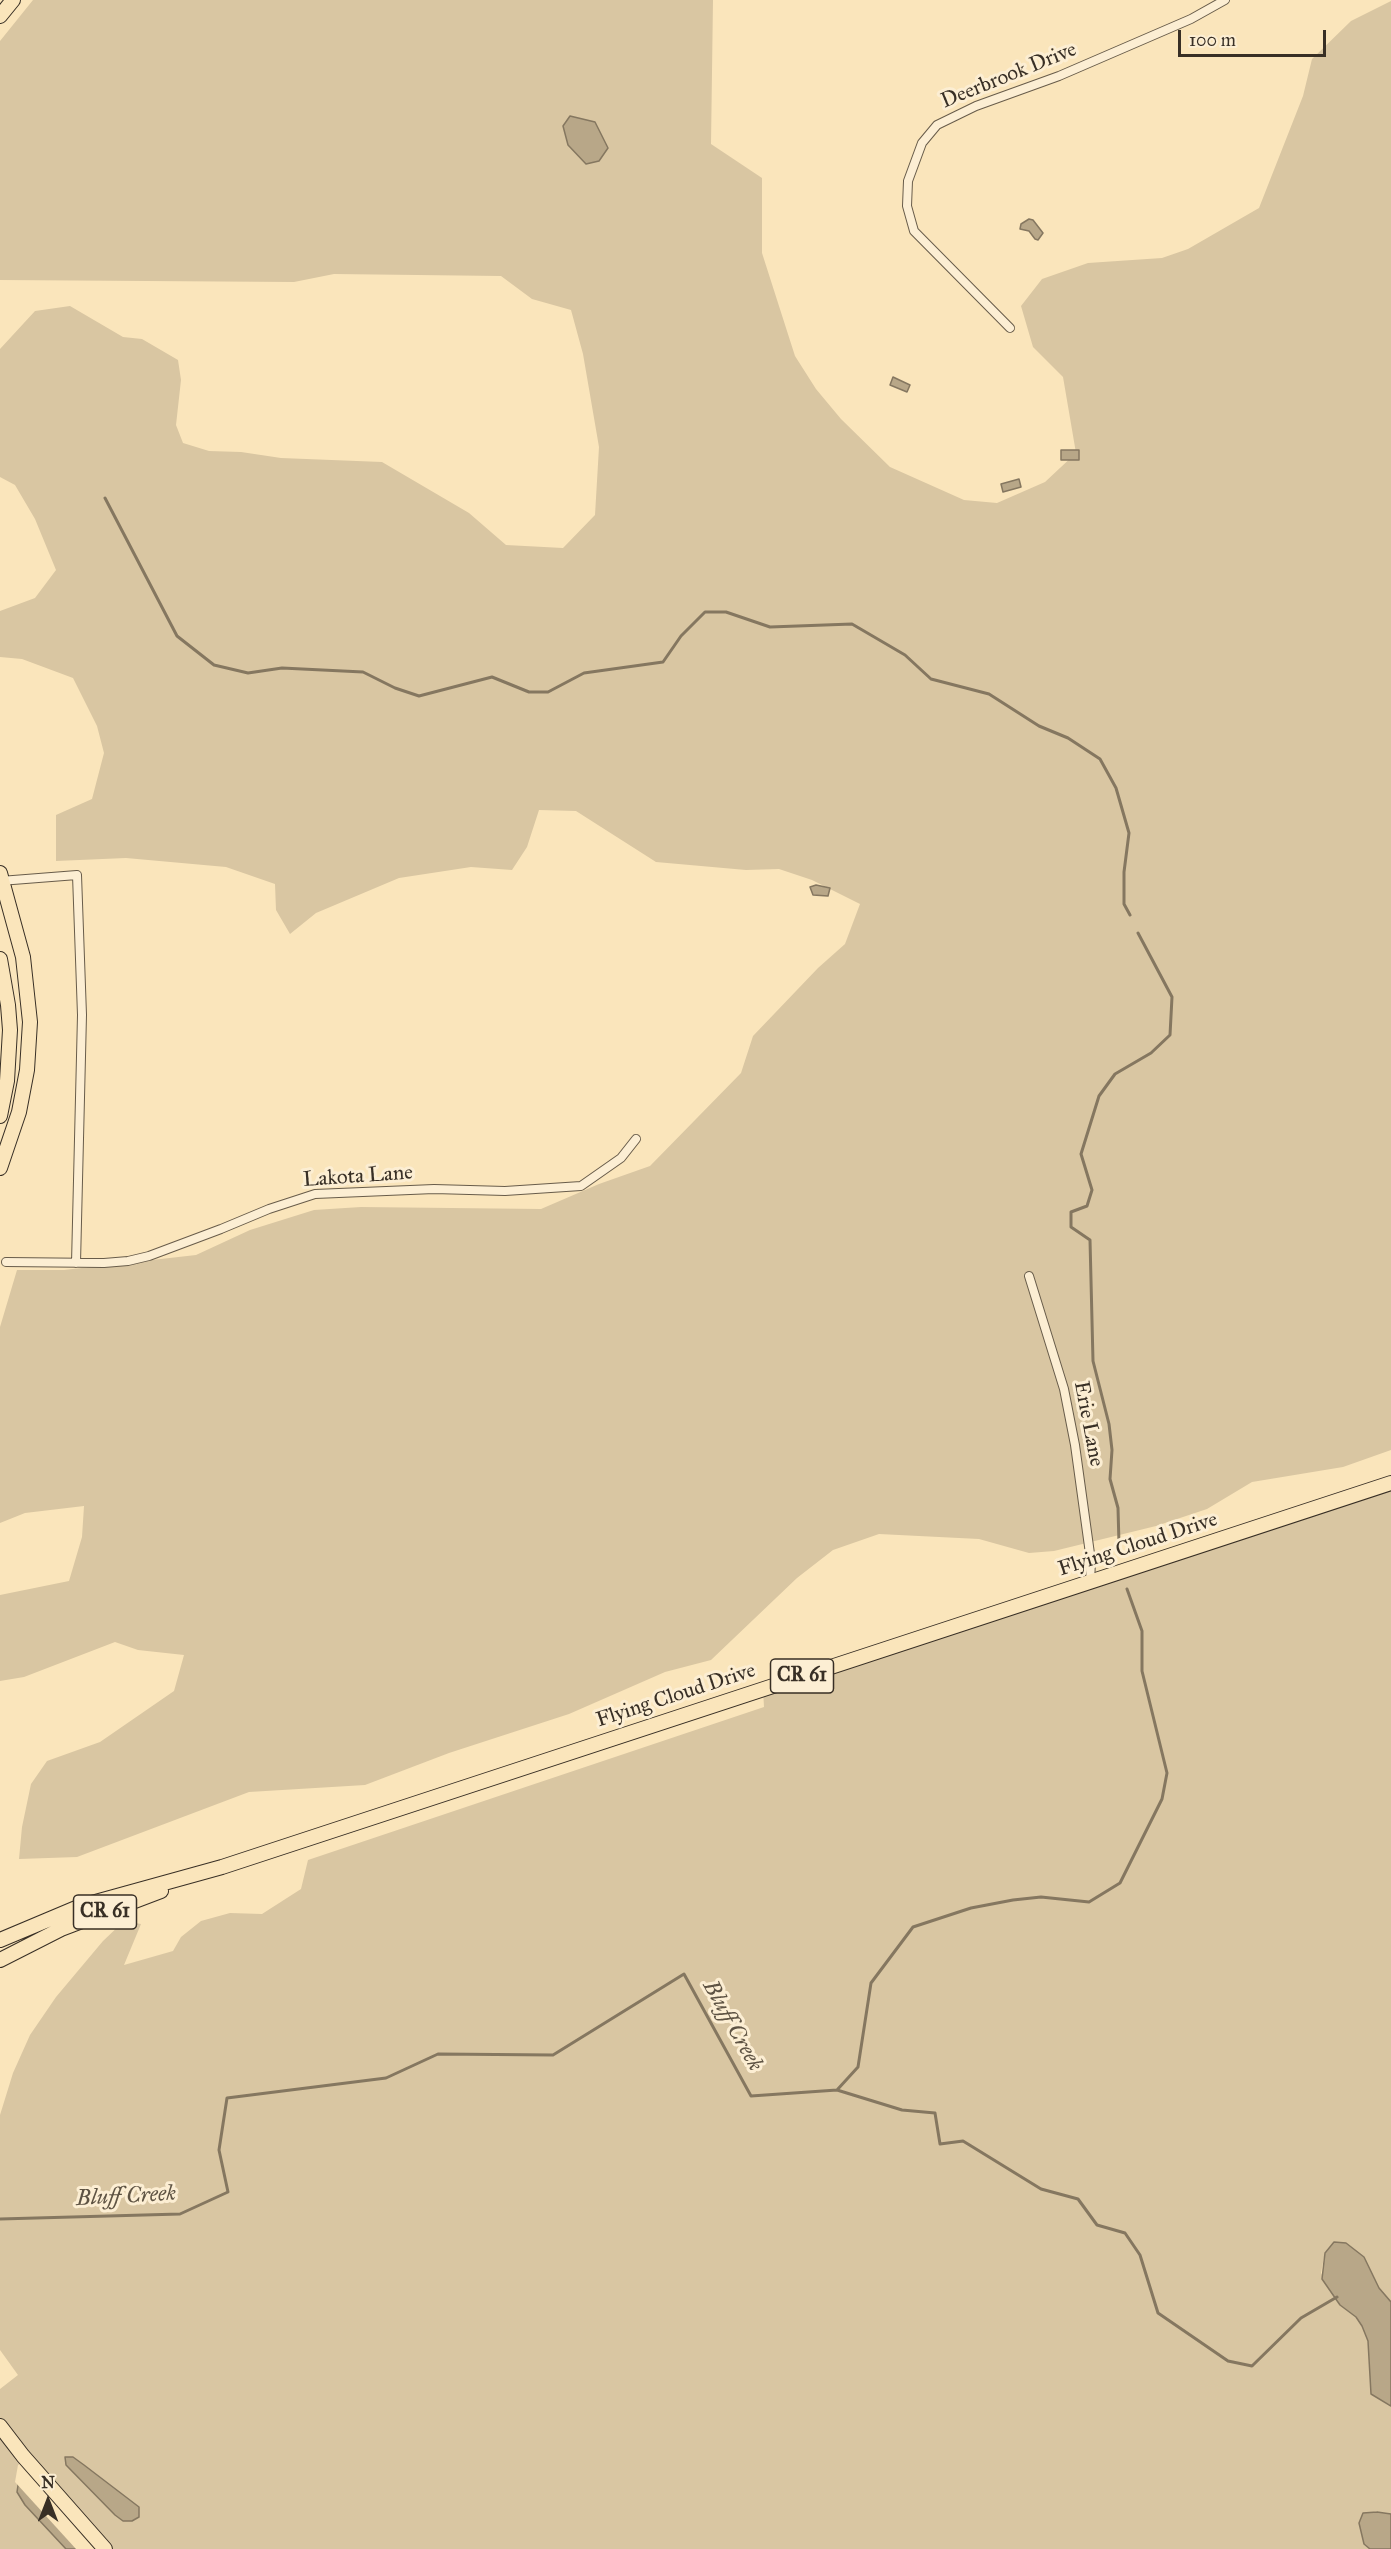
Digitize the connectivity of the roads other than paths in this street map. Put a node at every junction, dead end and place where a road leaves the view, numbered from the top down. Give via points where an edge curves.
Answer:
1 (13, 0) edge
2 (1225, 0) edge
3 (0, 16) edge
4 (1010, 328) dead end
5 (1, 878) edge
6 (0, 959) edge
7 (0, 1116) edge
8 (636, 1139) dead end
9 (0, 1168) edge
10 (6, 1262) dead end
11 (76, 1263) junction
12 (1029, 1276) dead end
13 (1391, 1483) edge
14 (1090, 1583) junction
15 (213, 1870) junction
16 (0, 1940) edge
17 (0, 1959) edge
18 (0, 2426) edge
19 (105, 2549) edge

1 - 3 main road
2 - 4 street, Deerbrook Drive via 1191,19 1059,76 976,106 937,125 922,143 908,181 907,206 914,231
5 - 9 main road via 23,957 30,1022 19,1112
5 - 11 street via 77,875 82,1015
6 - 7 main road via 10,1030
8 - 11 street, Lakota Lane via 621,1158 581,1186 315,1194 149,1256 120,1262
10 - 11 street, Lakota Lane
12 - 14 street, Erie Lane via 1064,1389 1091,1561
13 - 14 main road, Flying Cloud Drive / CR 61
14 - 15 main road, Flying Cloud Drive / CR 61
15 - 16 main road, Flying Cloud Drive / CR 61 via 81,1906
15 - 17 main road, Flying Cloud Drive / CR 61 via 61,1929
18 - 19 main road

